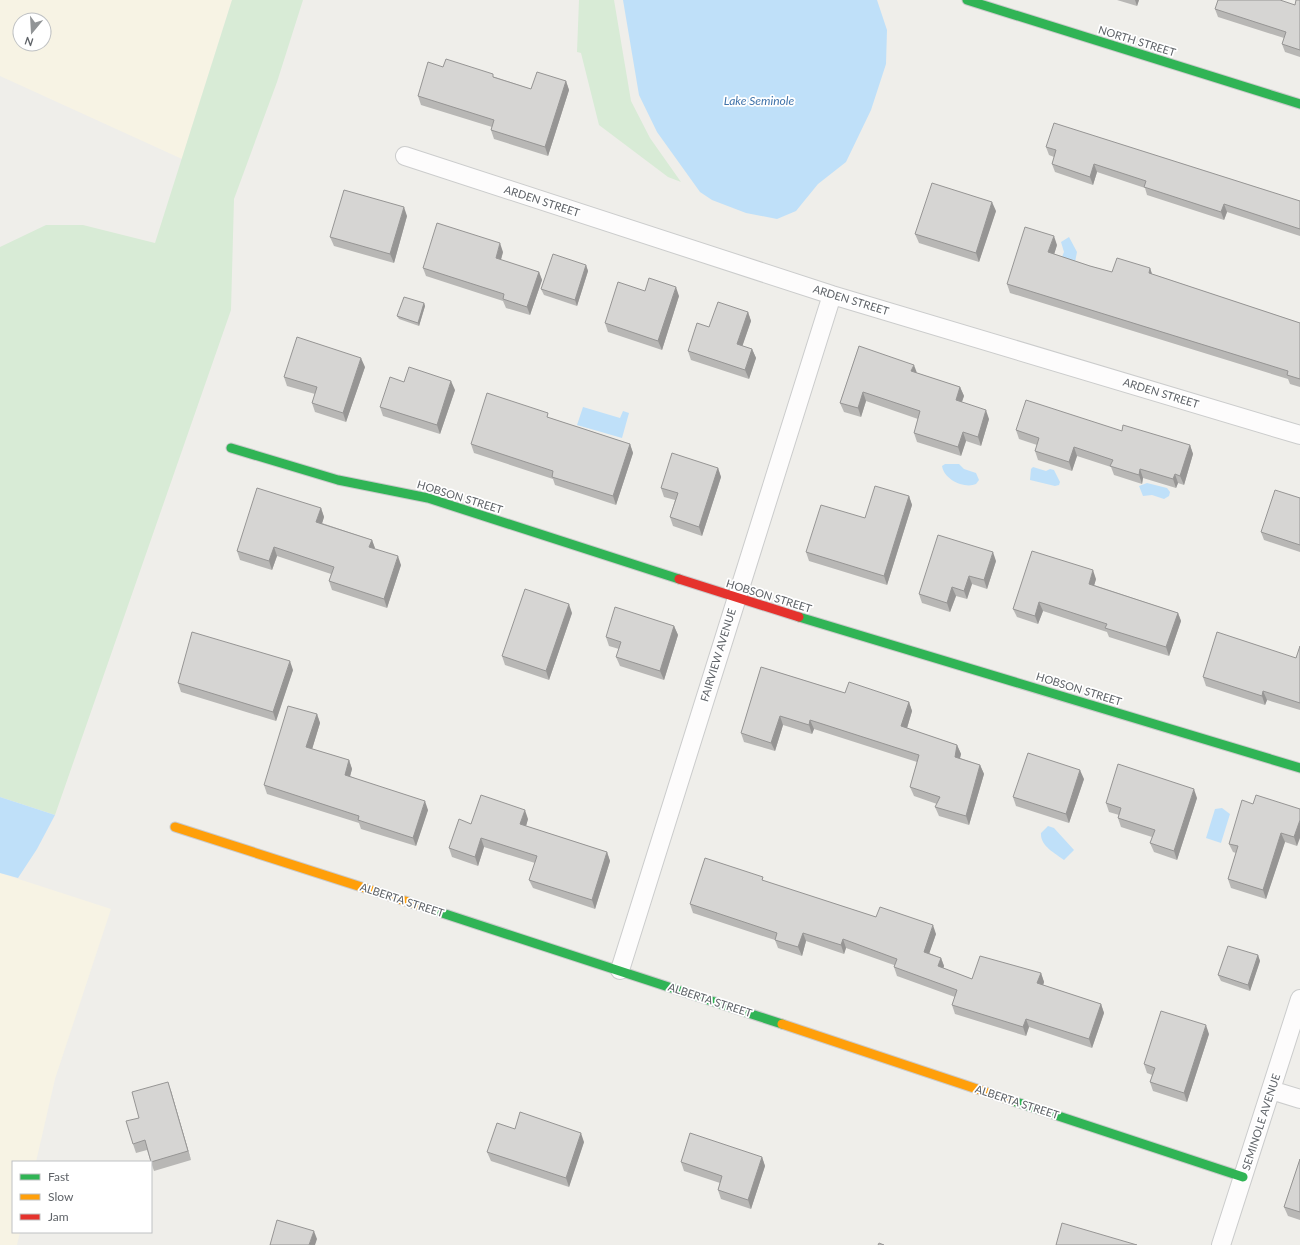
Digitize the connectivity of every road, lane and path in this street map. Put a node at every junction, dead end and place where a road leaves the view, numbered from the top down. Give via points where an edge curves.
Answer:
1 (967, 0) edge
2 (1300, 104) edge
3 (405, 156) dead end
4 (832, 295) junction
5 (1300, 435) edge
6 (231, 448) dead end
7 (736, 598) junction
8 (1300, 768) edge
9 (175, 827) dead end
10 (620, 970) junction
11 (1300, 999) edge
12 (1271, 1090) junction
13 (1300, 1099) edge
14 (1243, 1177) junction
15 (1221, 1245) edge

1 - 2 street, NORTH STREET
3 - 4 street, ARDEN STREET
4 - 5 street, ARDEN STREET
4 - 7 street, FAIRVIEW AVENUE
6 - 7 street, HOBSON STREET via 338,480 428,498
7 - 8 street, HOBSON STREET
7 - 10 street, FAIRVIEW AVENUE
9 - 10 street, ALBERTA STREET
10 - 14 street, ALBERTA STREET
11 - 12 street, SEMINOLE AVENUE
12 - 13 street
12 - 14 street, SEMINOLE AVENUE
14 - 15 street, SEMINOLE AVENUE

